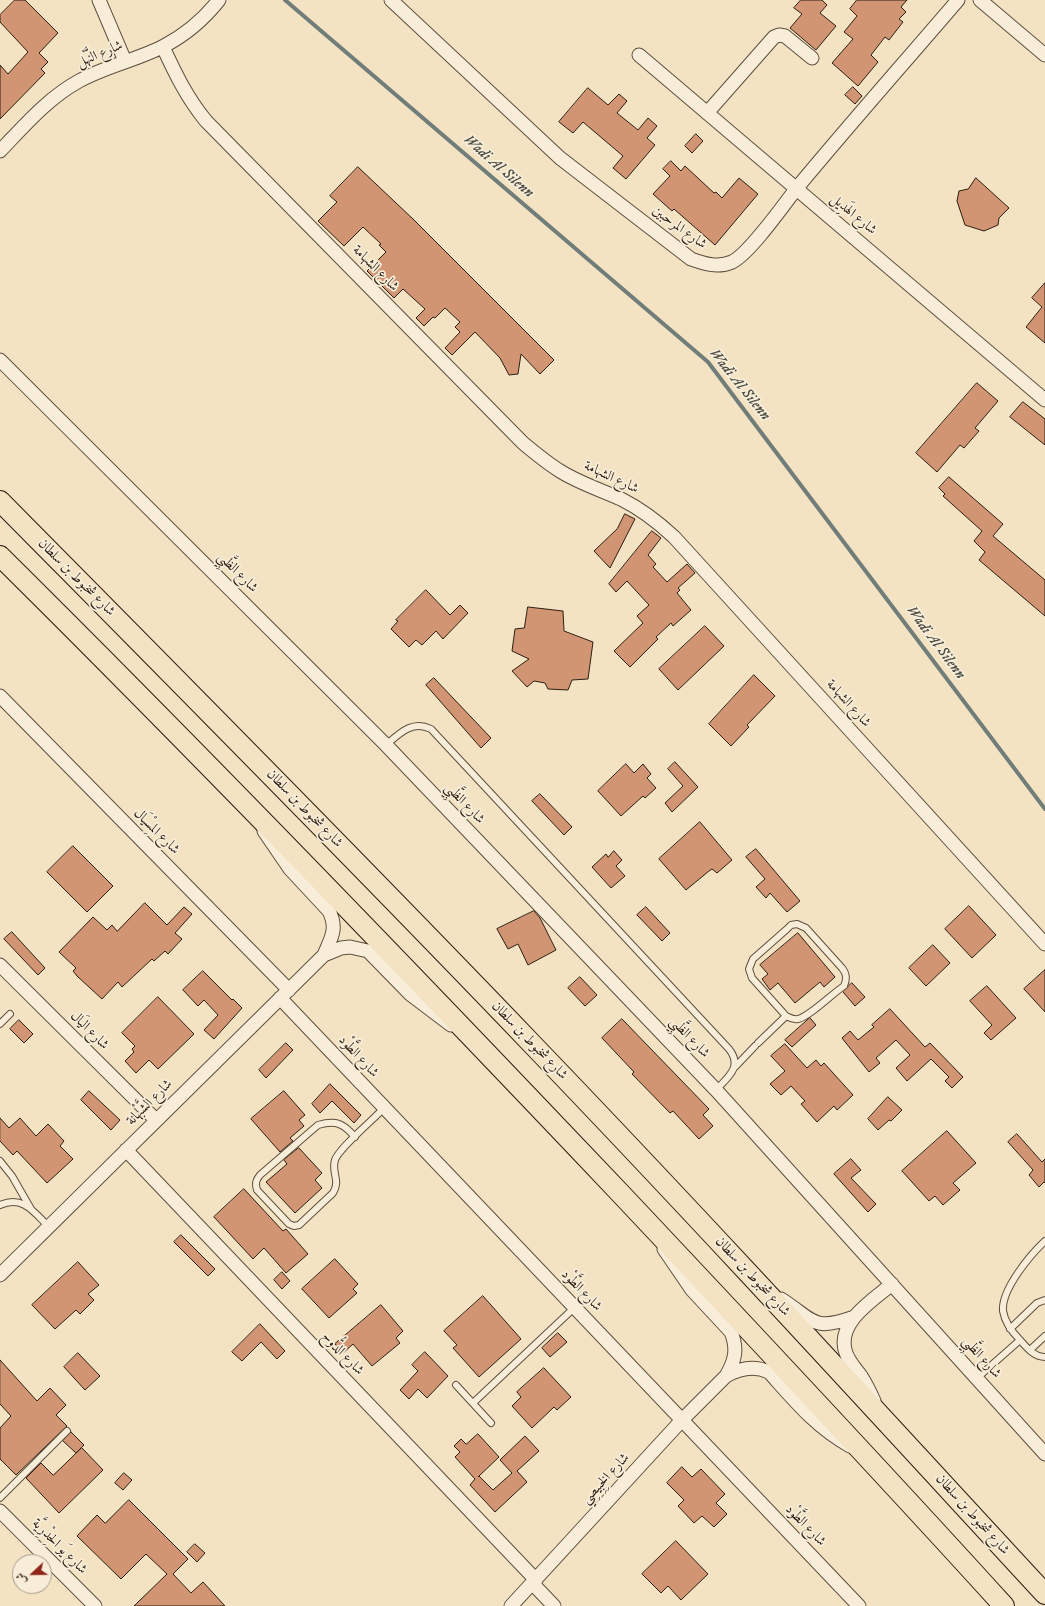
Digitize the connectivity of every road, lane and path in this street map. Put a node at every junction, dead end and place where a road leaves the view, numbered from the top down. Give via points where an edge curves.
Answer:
1 (99, 0) edge
2 (391, 0) edge
3 (958, 0) edge
4 (980, 0) edge
5 (216, 4) edge
6 (163, 47) junction
7 (639, 55) dead end
8 (1045, 55) edge
9 (812, 58) dead end
10 (125, 61) junction
11 (707, 113) junction
12 (0, 151) edge
13 (797, 188) junction
14 (0, 360) edge
15 (1045, 400) edge
16 (0, 501) edge
17 (0, 556) edge
18 (0, 696) edge
19 (386, 745) junction
20 (253, 811) junction
21 (1045, 944) edge
22 (324, 955) junction
23 (0, 965) edge
24 (285, 994) junction
25 (10, 1014) dead end
26 (786, 1016) junction
27 (0, 1024) edge
28 (468, 1034) junction
29 (735, 1067) junction
30 (716, 1090) junction
31 (384, 1108) junction
32 (156, 1120) junction
33 (355, 1137) junction
34 (126, 1150) junction
35 (0, 1161) edge
36 (0, 1205) edge
37 (32, 1210) junction
38 (48, 1227) junction
39 (656, 1231) junction
40 (1045, 1241) edge
41 (0, 1275) edge
42 (892, 1284) junction
43 (767, 1292) junction
44 (1045, 1300) edge
45 (574, 1308) junction
46 (854, 1317) junction
47 (1010, 1329) junction
48 (1045, 1336) edge
49 (1020, 1340) junction
50 (1030, 1350) junction
51 (1045, 1357) edge
52 (726, 1376) junction
53 (976, 1378) junction
54 (456, 1385) dead end
55 (473, 1403) junction
56 (878, 1412) junction
57 (682, 1420) junction
58 (491, 1423) dead end
59 (66, 1431) dead end
60 (863, 1452) junction
61 (1045, 1454) edge
62 (0, 1498) edge
63 (0, 1511) edge
64 (974, 1573) junction
65 (534, 1581) junction
66 (1045, 1594) edge
67 (95, 1606) edge
68 (510, 1606) edge
69 (554, 1606) edge
70 (859, 1606) edge
71 (995, 1606) edge
72 (1004, 1606) edge

1 - 10 street
2 - 13 street, شارع المرحبين via 560,158 691,259 720,266 733,262 746,251
3 - 13 street, شارع المرحبين
4 - 8 street
5 - 6 street, شارع النَّهْل via 190,29
6 - 10 street, شارع النَّهْل
6 - 21 street, شارع الشهامة via 182,88 211,127 541,458 580,482 636,508 674,537
7 - 11 street, شارع الهَدِيل
9 - 11 street via 785,36 774,37
10 - 12 street, شارع النَّهْل via 80,80 56,96
11 - 13 street, شارع الهَدِيل
13 - 15 street, شارع الهَدِيل
14 - 19 street, شارع الظَّبِي
16 - 43 main road, شارع شخبوط بن سلطان via 522,1033
17 - 20 main road
18 - 24 street, شارع المِسْيَال
19 - 29 lane via 410,727 420,725 431,729 729,1049
19 - 30 street, شارع الظَّبِي
20 - 22 street, شارع الشَّبْهانة via 279,855 329,911 334,927
20 - 28 main road
22 - 24 street, شارع الشَّبْهانة
22 - 28 street, شارع الشَّبْهانة via 350,947 368,951 423,1005
23 - 32 street, شارع اليَال
24 - 31 street, شارع الطَّوْد
24 - 32 street, شارع الشَّبْهانة
25 - 27 lane
26 - 26 lane via 792,1019 804,1017 844,986 846,980 846,973 842,968 806,928 796,924 791,925 764,949 750,963 749,968 752,978
26 - 29 lane
28 - 39 main road
29 - 30 lane
30 - 42 street, شارع الظَّبِي
31 - 33 lane
31 - 45 street, شارع الطَّوْد
32 - 34 street, شارع الشَّبْهانة
33 - 33 lane via 335,1161 337,1184 333,1193 299,1224 289,1224 257,1190 256,1184 260,1175 318,1125 338,1123
34 - 38 street, شارع الشَّبْهانة
34 - 65 street, شارع الدُّوح
35 - 37 lane via 20,1187
36 - 37 lane via 12,1201 23,1203
37 - 38 lane
38 - 41 street, شارع الشَّبْهانة
39 - 52 street, شارع الخِبِيصِي via 663,1248 692,1290 731,1332 736,1350 735,1359
39 - 60 main road
40 - 47 lane via 1012,1283 1006,1296 1003,1305
42 - 46 street
42 - 53 street, شارع الظَّبِي
43 - 46 street via 816,1323 835,1323
43 - 56 main road, شارع شخبوط بن سلطان
44 - 47 lane via 1037,1303
45 - 55 lane
45 - 57 street, شارع الطَّوْد
46 - 56 street via 846,1334 845,1352 868,1388
47 - 49 lane
48 - 50 lane
49 - 50 lane
49 - 53 lane
50 - 51 lane
52 - 57 street, شارع الخِبِيصِي
52 - 60 street, شارع الخِبِيصِي via 743,1369 762,1369 769,1372 811,1419 836,1438
53 - 61 street, شارع الظَّبِي
54 - 55 lane
55 - 58 lane
56 - 66 main road, شارع شخبوط بن سلطان
57 - 65 street, شارع الخِبِيصِي
57 - 70 street, شارع الطَّوْد
59 - 62 lane
60 - 64 main road
63 - 67 street, شارع يَو الحِدْرِيَّة
64 - 71 main road
64 - 72 main road
65 - 68 street, شارع الخِبِيصِي
65 - 69 street, شارع الدُّوح

